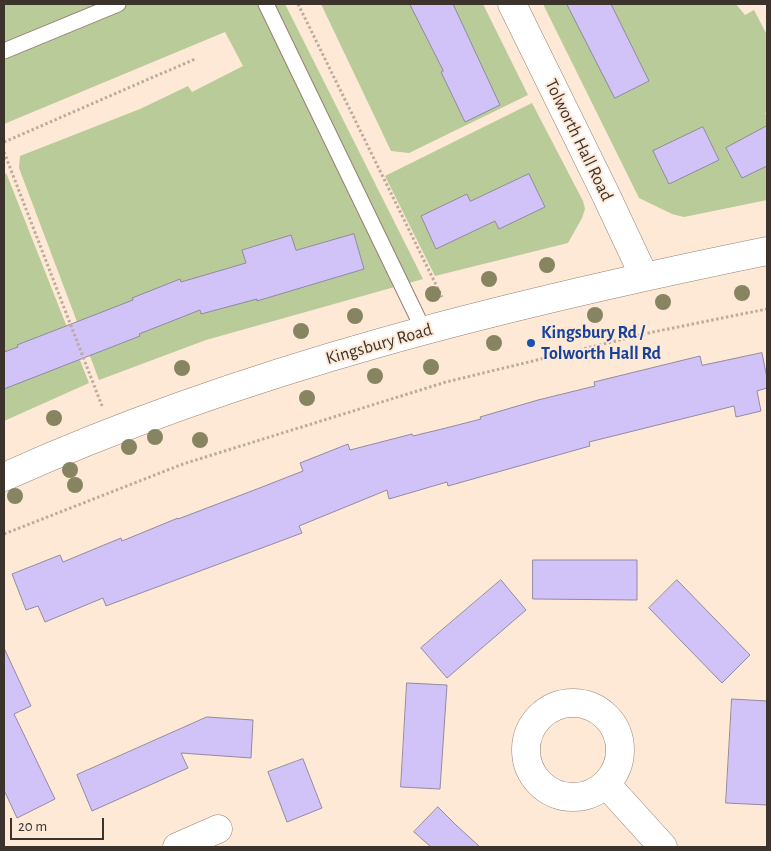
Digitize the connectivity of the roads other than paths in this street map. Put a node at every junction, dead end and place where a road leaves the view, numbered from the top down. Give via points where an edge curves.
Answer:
1 (118, 4) edge
2 (266, 4) edge
3 (512, 4) edge
4 (4, 51) edge
5 (767, 251) edge
6 (644, 276) junction
7 (424, 332) junction
8 (4, 477) edge
9 (606, 784) dead end
10 (218, 829) dead end
11 (177, 847) edge
12 (663, 847) edge

1 - 4 lane
2 - 7 lane
3 - 6 street, Tolworth Hall Road
5 - 6 street, Kingsbury Road
6 - 7 street, Kingsbury Road
7 - 8 street, Kingsbury Road via 295,369 180,407 45,458
9 - 12 street
10 - 11 street

